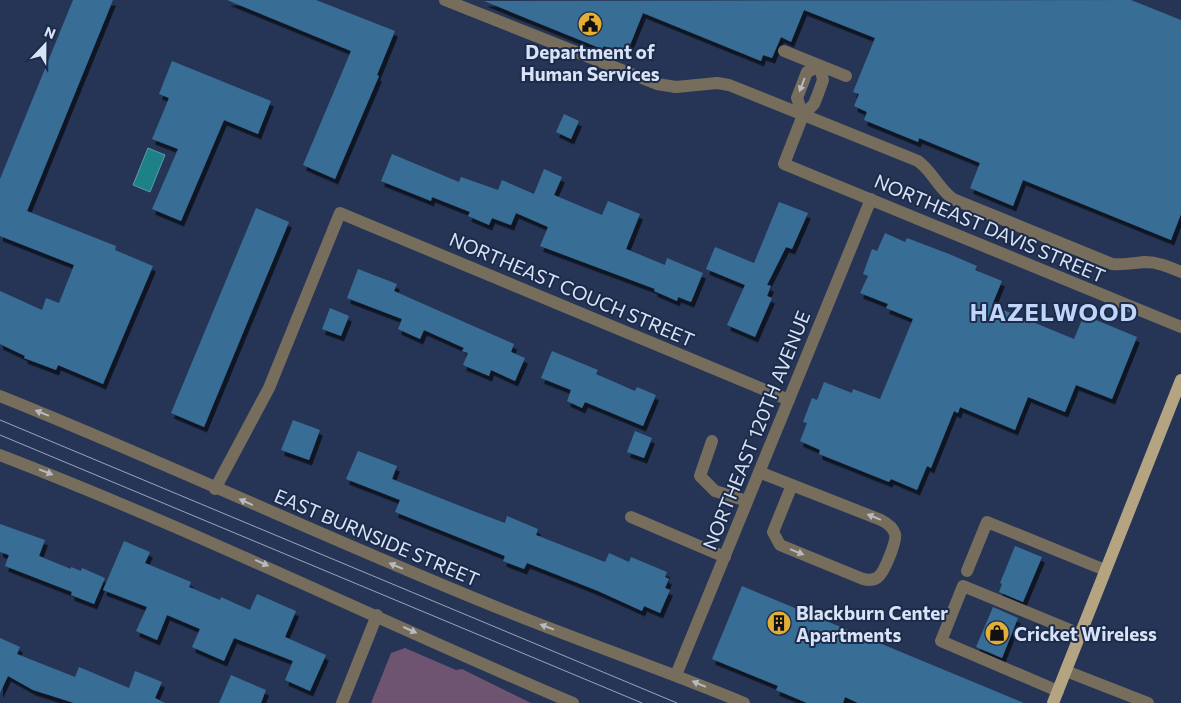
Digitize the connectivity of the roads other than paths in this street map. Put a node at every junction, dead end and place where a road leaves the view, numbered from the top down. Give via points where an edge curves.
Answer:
1 (445, 0) edge
2 (784, 51) dead end
3 (820, 66) junction
4 (846, 76) dead end
5 (803, 115) junction
6 (871, 199) junction
7 (1181, 272) edge
8 (1181, 327) edge
9 (1181, 380) edge
10 (0, 396) edge
11 (788, 400) junction
12 (712, 441) dead end
13 (0, 455) edge
14 (759, 472) junction
15 (792, 485) junction
16 (215, 488) junction
17 (748, 501) junction
18 (631, 517) dead end
19 (725, 557) junction
20 (1105, 570) junction
21 (967, 571) dead end
22 (377, 616) junction
23 (1080, 634) junction
24 (1066, 671) junction
25 (676, 675) junction
26 (1058, 691) junction
27 (342, 703) edge
28 (573, 703) edge
29 (744, 703) edge
30 (1053, 703) edge
31 (1148, 703) edge

1 - 5 street via 657,84 676,87 717,82
2 - 3 street
3 - 4 street
3 - 5 street via 823,80 814,104
3 -> 5 street via 807,72 797,98
5 - 6 street, NORTHEAST DAVIS STREET via 784,164
5 - 7 street via 918,161 930,170 941,190 953,199 1112,264 1127,266 1145,262
6 - 8 street, NORTHEAST DAVIS STREET
6 - 11 street, NORTHEAST 120TH AVENUE
9 - 20 main road
16 -> 10 street, EAST BURNSIDE STREET
11 - 14 street, NORTHEAST 120TH AVENUE
11 - 16 street, NORTHEAST COUCH STREET via 340,213 269,388
12 - 17 street via 700,476 715,491
13 -> 22 street via 231,549
14 - 15 street
14 - 17 street, NORTHEAST 120TH AVENUE
15 -> 15 street via 773,532 780,545 863,579 872,580 883,572 896,538 889,524
25 -> 16 street, EAST BURNSIDE STREET via 507,612
17 - 19 street, NORTHEAST 120TH AVENUE
18 - 19 street
19 - 25 street, NORTHEAST 120TH AVENUE
20 - 21 street via 987,522
20 - 23 main road
22 - 27 street
22 -> 28 street
23 - 24 main road
23 - 26 street via 963,586 941,641
24 - 26 main road
24 - 31 street
29 -> 25 street, EAST BURNSIDE STREET
26 - 30 main road

